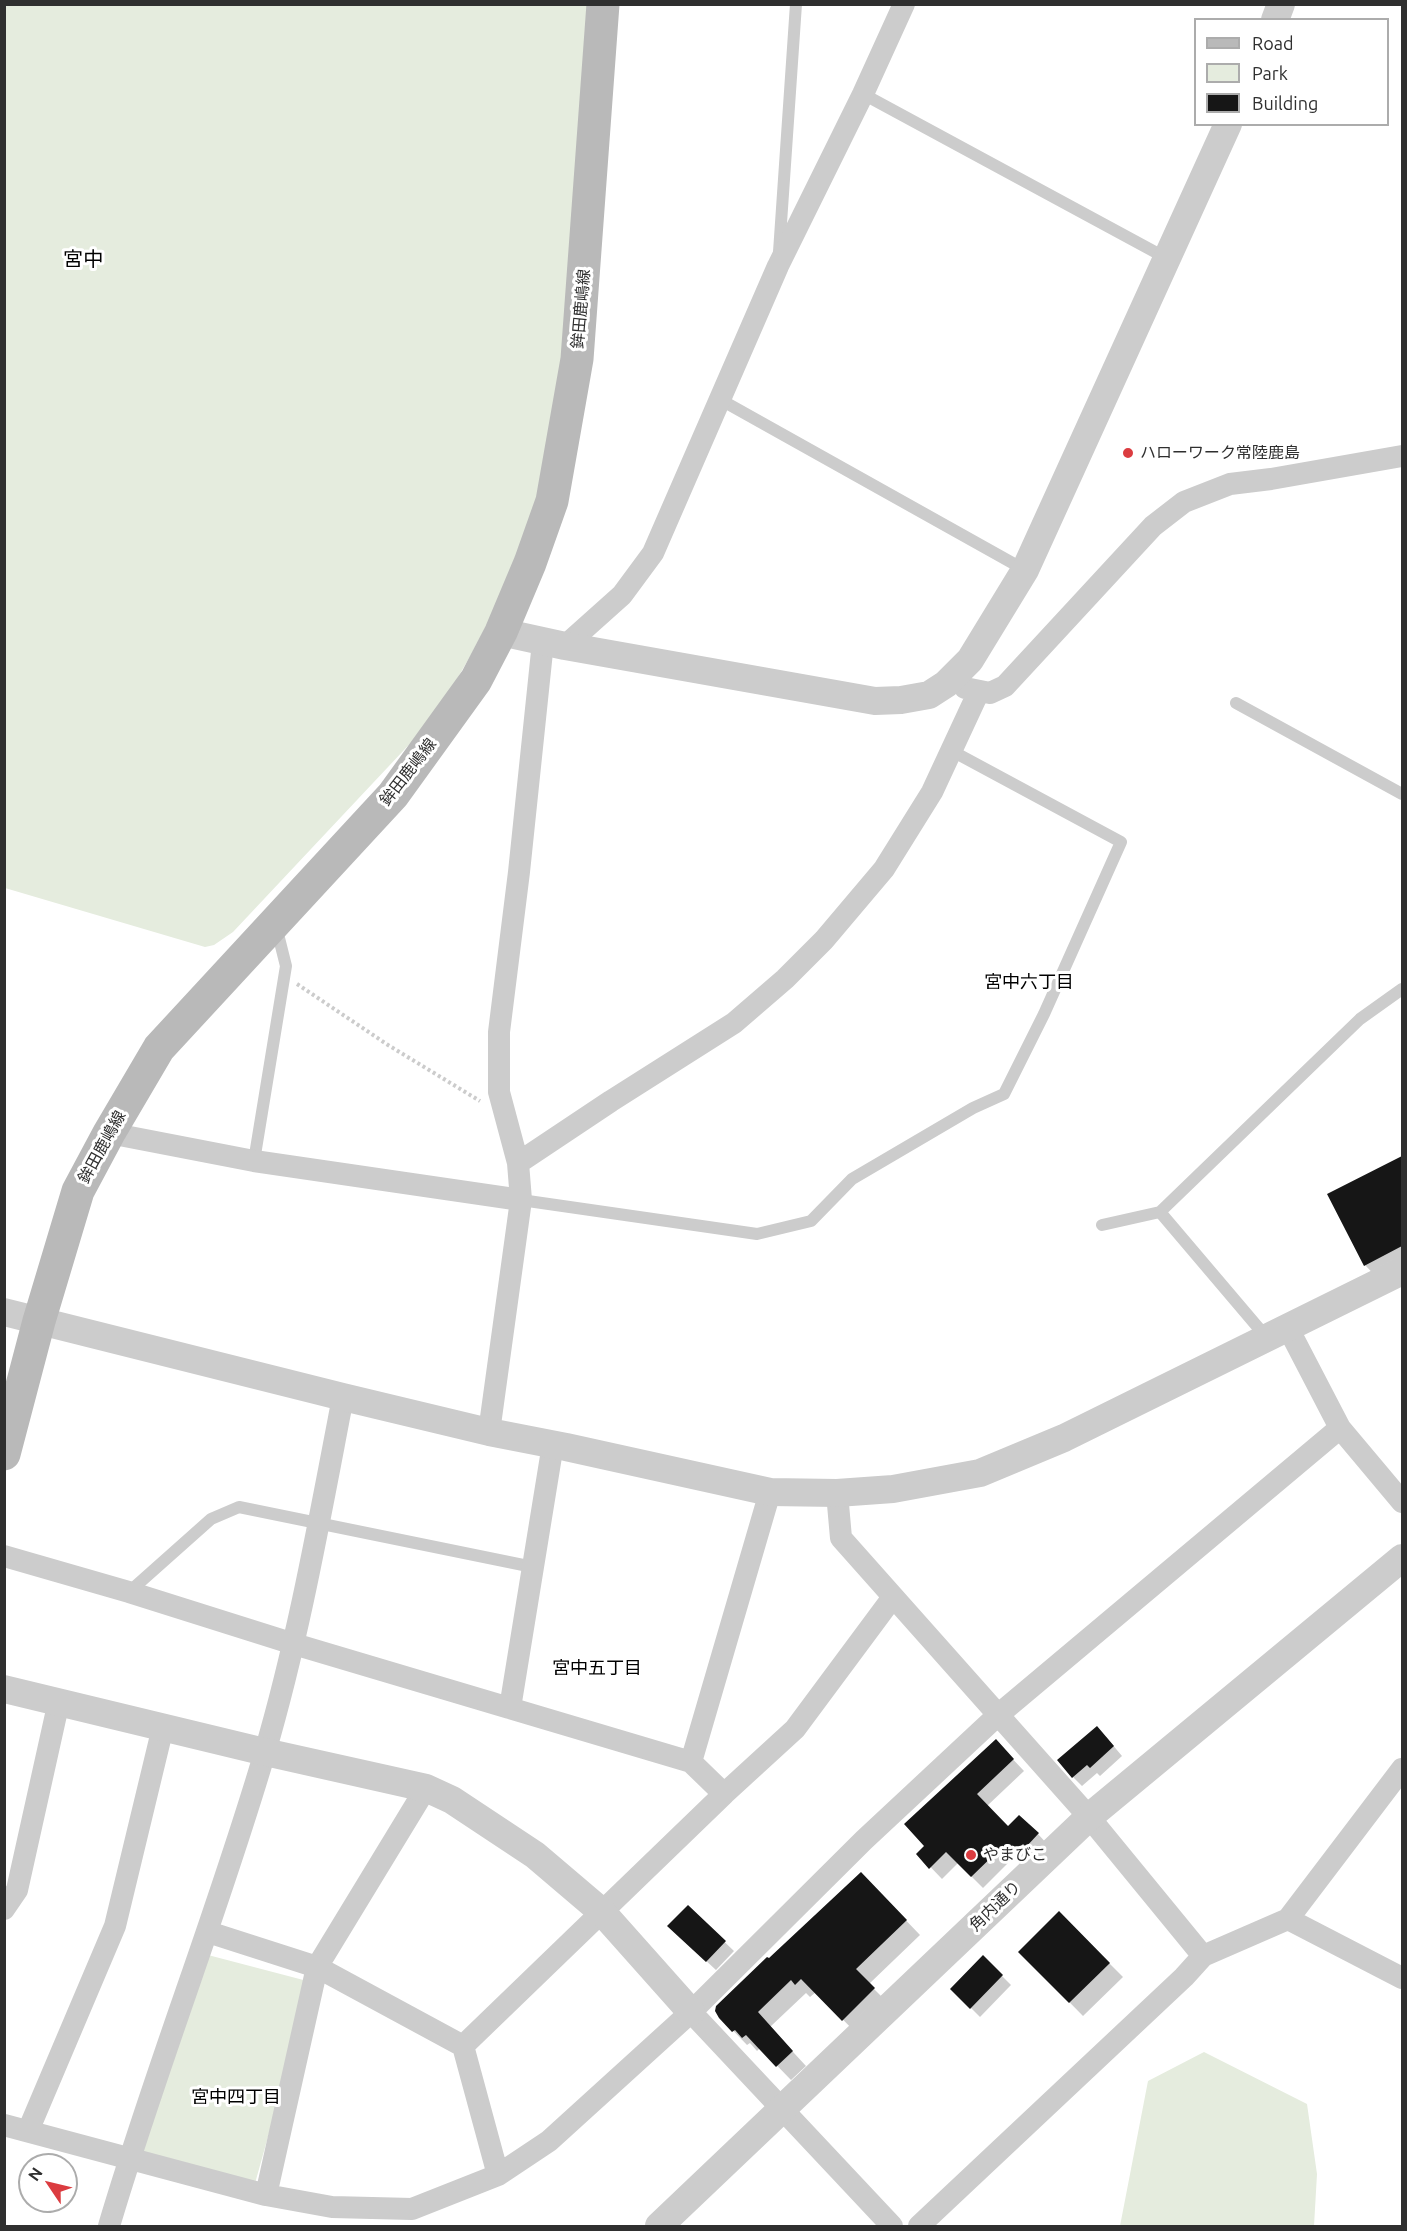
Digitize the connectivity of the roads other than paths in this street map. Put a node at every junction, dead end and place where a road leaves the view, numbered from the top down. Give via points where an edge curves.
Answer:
1 (603, 4) edge
2 (796, 4) edge
3 (904, 4) edge
4 (863, 94) junction
5 (1227, 126) edge
6 (1168, 259) junction
7 (778, 266) junction
8 (721, 400) junction
9 (1402, 456) edge
10 (1025, 570) junction
11 (501, 632) junction
12 (554, 644) junction
13 (946, 684) junction
14 (979, 691) junction
15 (1236, 703) dead end
16 (952, 752) junction
17 (1402, 794) edge
18 (275, 922) junction
19 (1402, 989) edge
20 (109, 1133) junction
21 (254, 1161) junction
22 (518, 1163) junction
23 (521, 1200) junction
24 (1160, 1212) junction
25 (1102, 1225) dead end
26 (1402, 1271) edge
27 (4, 1312) edge
28 (39, 1321) junction
29 (1277, 1333) junction
30 (343, 1397) junction
31 (1340, 1428) junction
32 (489, 1432) junction
33 (553, 1444) junction
34 (4, 1454) edge
35 (770, 1492) junction
36 (837, 1494) junction
37 (1402, 1502) edge
38 (318, 1524) junction
39 (4, 1556) edge
40 (1402, 1558) edge
41 (533, 1568) junction
42 (129, 1592) junction
43 (893, 1597) junction
44 (294, 1644) junction
45 (4, 1689) edge
46 (59, 1701) junction
47 (510, 1708) junction
48 (998, 1715) junction
49 (163, 1727) junction
50 (265, 1752) junction
51 (691, 1762) junction
52 (1402, 1768) edge
53 (426, 1788) junction
54 (724, 1794) junction
55 (1089, 1817) junction
56 (4, 1909) edge
57 (602, 1912) junction
58 (1288, 1919) junction
59 (207, 1932) junction
60 (1203, 1956) junction
61 (317, 1967) junction
62 (1402, 1978) edge
63 (691, 2012) junction
64 (463, 2046) junction
65 (782, 2110) junction
66 (4, 2124) edge
67 (28, 2131) junction
68 (129, 2158) junction
69 (498, 2175) junction
70 (266, 2195) junction
71 (109, 2226) edge
72 (659, 2226) edge
73 (892, 2226) edge
74 (919, 2226) edge

1 - 11 main road, 鉾田鹿嶋線 via 578,359 552,501
2 - 7 lane
3 - 4 street
4 - 6 lane
4 - 7 street
5 - 6 street
6 - 10 street
7 - 8 street
8 - 10 lane
8 - 12 street via 653,553 622,595
9 - 14 street via 1230,484 1184,502 1153,526 1005,686 990,693
10 - 13 street via 970,660
11 - 12 street
11 - 18 main road, 鉾田鹿嶋線 via 476,680 393,795
12 - 13 street via 875,701 929,695
12 - 22 street via 499,1032 499,1092
13 - 14 street
14 - 16 street
15 - 17 lane
16 - 22 street via 884,869 785,979 734,1023
16 - 23 lane via 1121,842 1004,1094 852,1179 811,1221 757,1234
18 - 20 main road, 鉾田鹿嶋線 via 159,1048
18 - 21 lane via 286,966
19 - 24 lane via 1360,1019
20 - 21 street
20 - 28 main road, 鉾田鹿嶋線 via 78,1191
21 - 23 street
22 - 23 street
23 - 32 street
24 - 25 lane
24 - 29 lane
26 - 29 street
27 - 28 street
28 - 30 street
28 - 34 main road, 鉾田鹿嶋線
29 - 31 street
29 - 36 street via 1064,1438 980,1473 893,1490
30 - 32 street
30 - 38 street
31 - 37 street
31 - 48 street
32 - 33 street
33 - 35 street
33 - 41 street
35 - 36 street
35 - 51 street
36 - 43 street via 841,1538
38 - 41 lane
38 - 42 lane via 239,1507 211,1520
38 - 44 street
39 - 42 street
40 - 55 street, 角内通り
41 - 47 street
42 - 44 street
43 - 48 street
43 - 54 street via 795,1730
44 - 47 street
44 - 50 street
45 - 46 street
46 - 49 street
46 - 56 street via 17,1890
47 - 51 street
48 - 55 street
48 - 63 street via 864,1840
49 - 50 street
49 - 67 street via 115,1926
50 - 53 street
50 - 59 street
51 - 54 street
52 - 58 street
53 - 57 street via 452,1800 535,1855
53 - 61 street
54 - 57 street
55 - 60 street
55 - 65 street, 角内通り
57 - 63 street
57 - 64 street
58 - 60 street
58 - 62 street
59 - 61 street
59 - 68 street
60 - 74 street
61 - 64 street
61 - 70 street
63 - 65 street
63 - 69 street via 549,2141
64 - 69 street
65 - 72 street, 角内通り
65 - 73 street
66 - 67 street
67 - 68 street
68 - 70 street
68 - 71 street
69 - 70 street via 412,2209 332,2207

